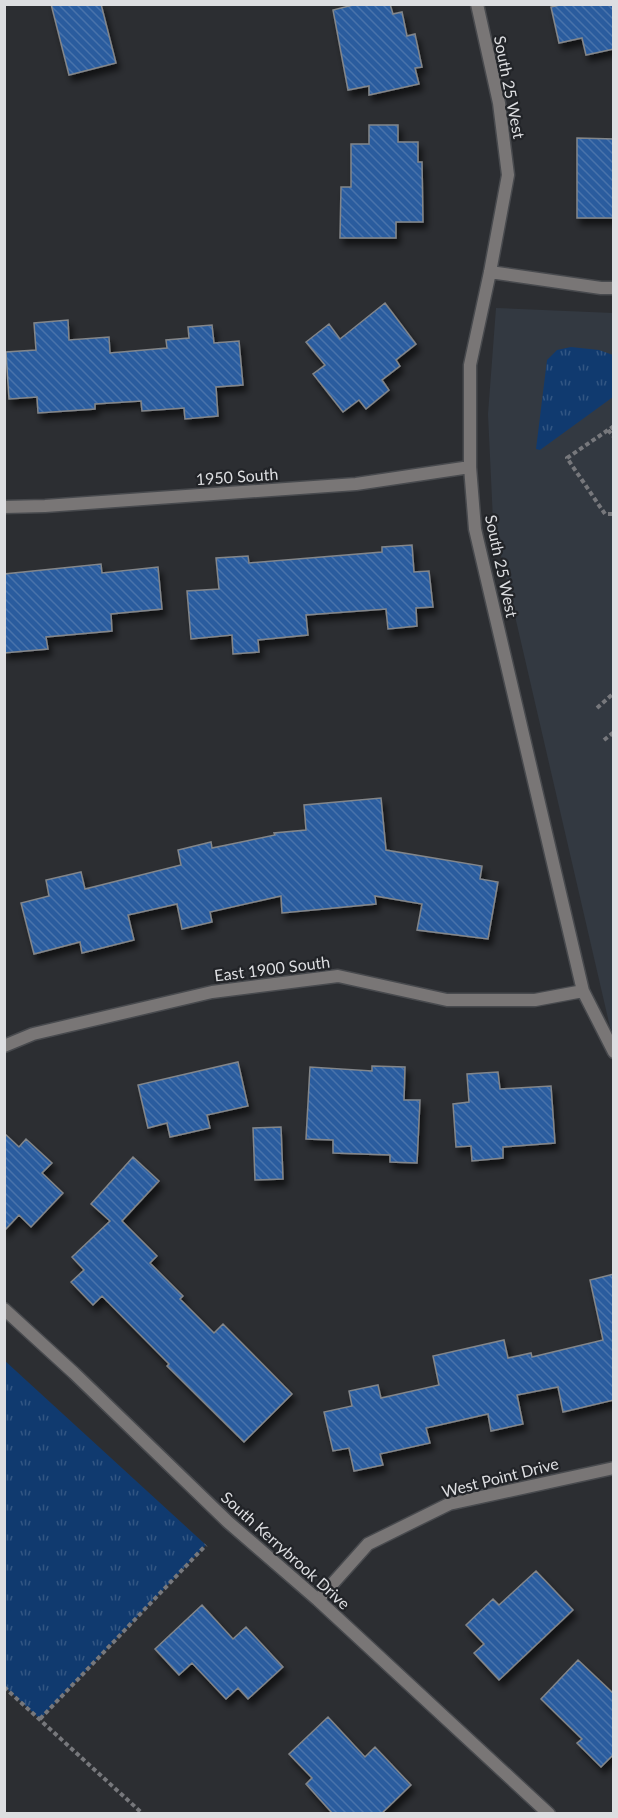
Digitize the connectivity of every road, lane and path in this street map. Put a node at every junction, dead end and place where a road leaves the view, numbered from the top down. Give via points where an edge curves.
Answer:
1 (477, 4) edge
2 (490, 272) junction
3 (614, 288) edge
4 (614, 426) edge
5 (608, 430) junction
6 (614, 437) edge
7 (470, 467) junction
8 (4, 507) edge
9 (614, 514) edge
10 (614, 693) edge
11 (597, 708) dead end
12 (614, 732) edge
13 (604, 740) dead end
14 (583, 991) junction
15 (4, 1046) edge
16 (614, 1052) edge
17 (4, 1308) edge
18 (614, 1468) edge
19 (206, 1545) dead end
20 (318, 1600) junction
21 (4, 1687) edge
22 (40, 1719) junction
23 (143, 1814) edge
24 (549, 1814) edge

1 - 2 street, South 25 West via 498,103 508,175
2 - 3 street
2 - 7 street, South 25 West via 470,365
4 - 5 path
5 - 6 path
5 - 9 path via 567,458 605,514
7 - 8 street, 1950 South via 356,484
7 - 14 street, South 25 West via 475,530
10 - 11 path
12 - 13 path
14 - 15 street, East 1900 South via 535,1000 447,1000 338,976 212,992 33,1035
14 - 16 street, South 25 West
17 - 20 street, South Kerrybrook Drive via 228,1522
18 - 20 street, West Point Drive via 449,1504 368,1544
19 - 22 path
20 - 24 street, South Kerrybrook Drive
21 - 22 path
22 - 23 path

